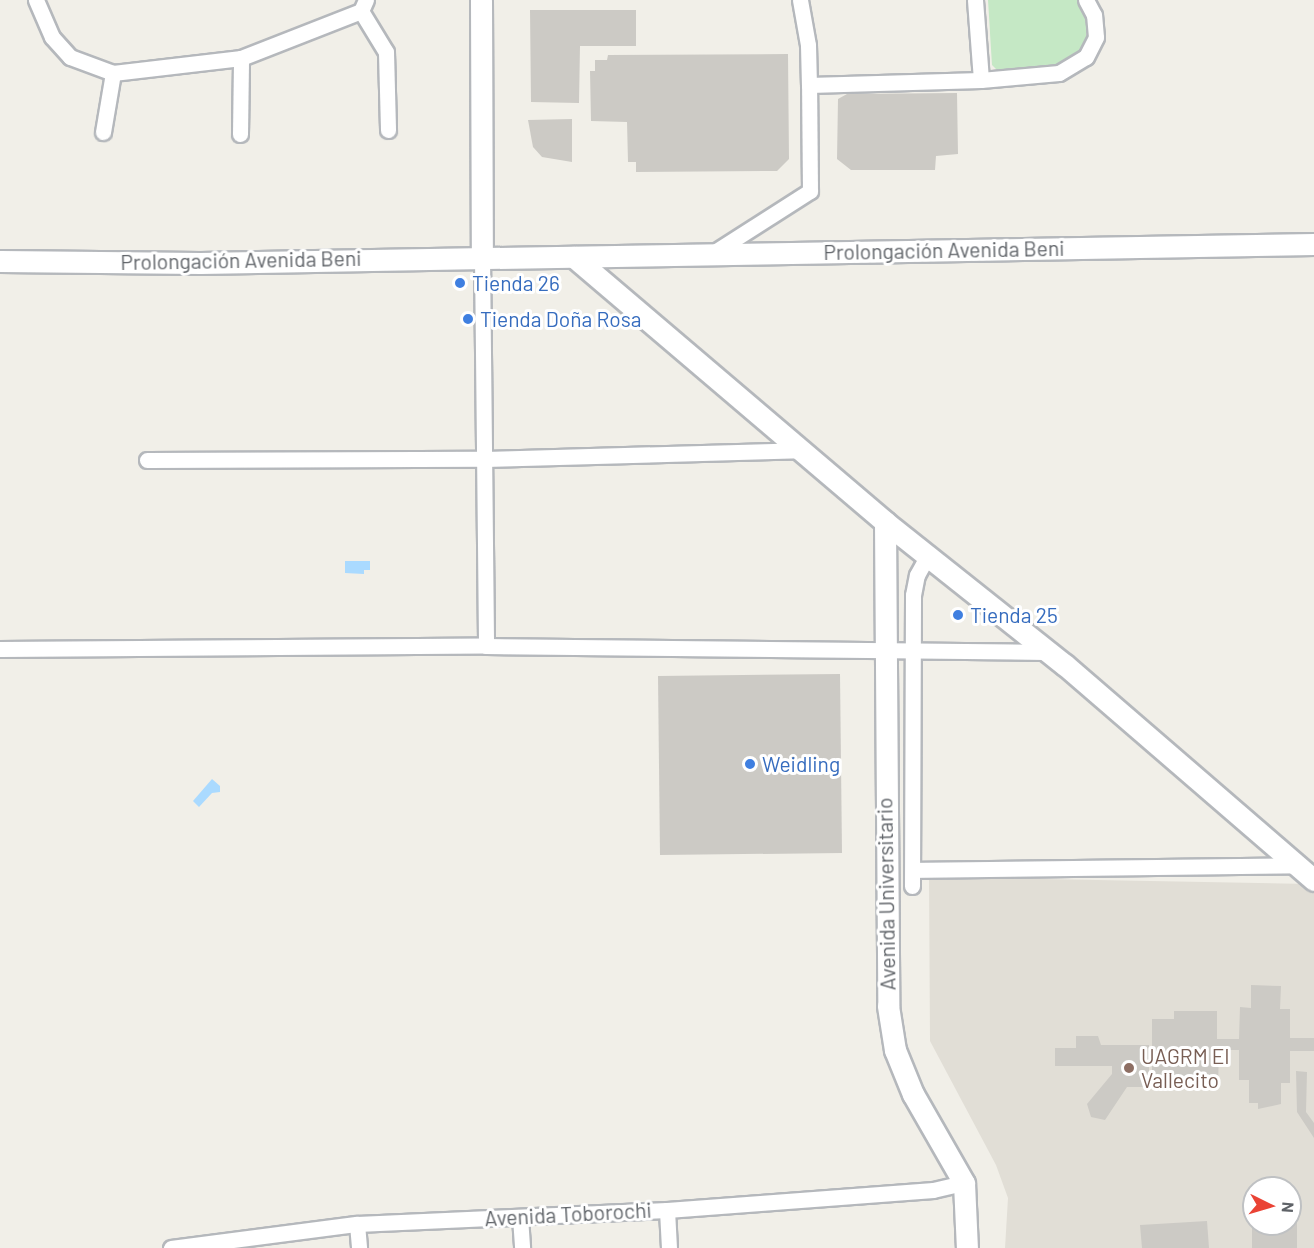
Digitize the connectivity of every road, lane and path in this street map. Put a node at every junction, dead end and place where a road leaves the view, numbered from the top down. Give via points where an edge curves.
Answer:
1 (36, 0) edge
2 (481, 0) edge
3 (800, 0) edge
4 (975, 0) edge
5 (1086, 0) edge
6 (364, 5) edge
7 (241, 58) junction
8 (113, 73) junction
9 (981, 80) junction
10 (809, 85) junction
11 (388, 130) dead end
12 (103, 132) dead end
13 (240, 134) dead end
14 (1314, 244) edge
15 (711, 254) junction
16 (482, 256) junction
17 (574, 257) junction
18 (0, 261) edge
19 (800, 450) junction
20 (485, 459) junction
21 (147, 460) dead end
22 (885, 522) junction
23 (928, 555) junction
24 (486, 646) junction
25 (0, 649) edge
26 (912, 649) junction
27 (883, 650) junction
28 (1045, 652) junction
29 (1295, 865) junction
30 (913, 870) junction
31 (1314, 880) edge
32 (912, 886) dead end
33 (964, 1183) junction
34 (667, 1210) junction
35 (520, 1217) junction
36 (357, 1224) junction
37 (196, 1247) edge
38 (171, 1248) edge
39 (359, 1248) edge
40 (522, 1248) edge
41 (669, 1248) edge
42 (967, 1248) edge

1 - 8 street via 52,37 70,57
2 - 16 street
3 - 10 street via 807,28
4 - 9 street
5 - 9 street via 1094,15 1096,37 1078,64 1046,75
6 - 7 street
6 - 11 street via 386,52
7 - 8 street
7 - 13 street
8 - 12 street
9 - 10 street
10 - 15 street via 810,191
14 - 15 street, Prolongación Avenida Beni
15 - 17 street, Prolongación Avenida Beni
16 - 17 street, Prolongación Avenida Beni
16 - 18 street, Prolongación Avenida Beni via 200,263
16 - 20 street
17 - 19 street
19 - 20 street
19 - 22 street
20 - 21 street
20 - 24 street
22 - 23 street
22 - 27 street, Avenida Universitario
23 - 26 street via 913,595
23 - 28 street
24 - 25 street
24 - 27 street
26 - 27 street
26 - 28 street
26 - 30 street
27 - 33 street, Avenida Universitario via 885,959 895,1050 914,1094
28 - 29 street
29 - 30 street
29 - 31 street
30 - 32 street
33 - 34 street, Avenida Toborochi via 933,1190
33 - 42 street, Avenida Universitario
34 - 35 street, Avenida Toborochi
34 - 41 street
35 - 36 street, Avenida Toborochi
35 - 40 street
36 - 37 street, Avenida Toborochi via 234,1237
36 - 39 street
37 - 38 street, Avenida Toborochi

